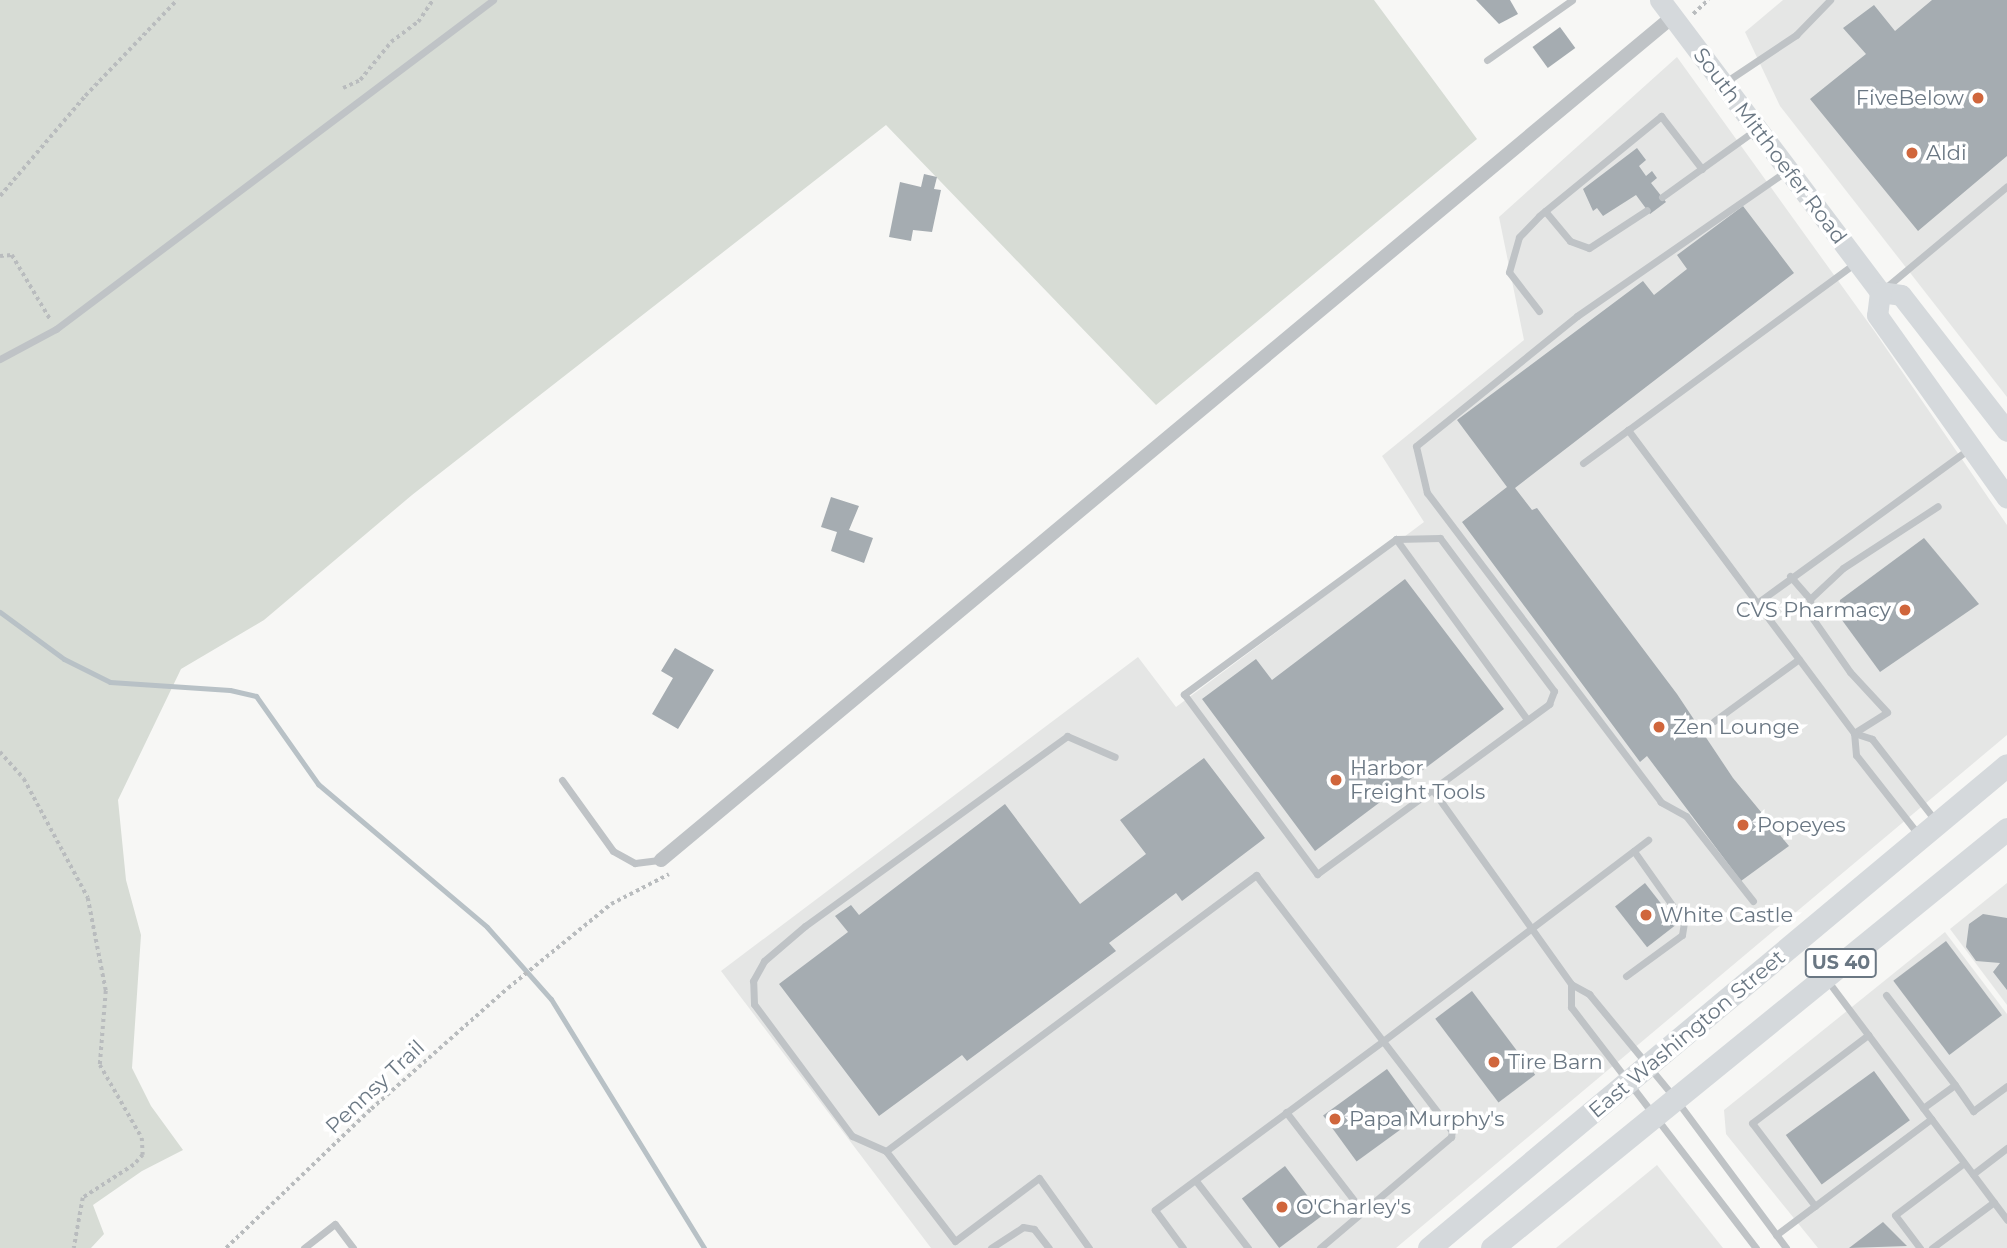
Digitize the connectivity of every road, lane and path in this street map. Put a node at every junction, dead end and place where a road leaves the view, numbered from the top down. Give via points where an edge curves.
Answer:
1 (177, 0) edge
2 (433, 0) edge
3 (494, 0) edge
4 (1572, 0) edge
5 (1830, 0) edge
6 (1669, 6) edge
7 (1487, 60) dead end
8 (1723, 84) junction
9 (343, 88) dead end
10 (1757, 128) junction
11 (1702, 169) junction
12 (1788, 170) junction
13 (2007, 186) edge
14 (0, 196) edge
15 (1662, 197) dead end
16 (1647, 209) dead end
17 (1545, 211) junction
18 (0, 256) edge
19 (1857, 261) junction
20 (1880, 292) junction
21 (1539, 311) dead end
22 (57, 330) junction
23 (0, 359) edge
24 (1628, 430) junction
25 (2007, 431) edge
26 (1970, 448) junction
27 (1583, 463) dead end
28 (1985, 467) junction
29 (2007, 477) edge
30 (2007, 498) edge
31 (1938, 506) dead end
32 (1396, 539) junction
33 (1790, 576) junction
34 (1810, 598) junction
35 (1757, 603) junction
36 (1800, 659) junction
37 (1527, 719) junction
38 (1714, 721) dead end
39 (1854, 733) junction
40 (0, 752) edge
41 (1115, 757) dead end
42 (2007, 765) edge
43 (562, 780) dead end
44 (1433, 789) junction
45 (2007, 829) edge
46 (1929, 830) junction
47 (1648, 840) dead end
48 (1634, 851) junction
49 (661, 860) joint
50 (1753, 901) dead end
51 (1531, 928) junction
52 (549, 954) dead end
53 (1626, 976) dead end
54 (1824, 976) junction
55 (1571, 984) junction
56 (1886, 995) dead end
57 (1868, 1035) junction
58 (1382, 1041) junction
59 (1647, 1068) junction
60 (1628, 1084) junction
61 (1955, 1085) junction
62 (2007, 1086) edge
63 (1674, 1097) junction
64 (1923, 1108) junction
65 (1286, 1112) junction
66 (1652, 1115) junction
67 (1931, 1119) junction
68 (2007, 1148) edge
69 (886, 1151) junction
70 (1964, 1163) junction
71 (1973, 1174) junction
72 (1195, 1181) junction
73 (1994, 1202) junction
74 (1815, 1206) junction
75 (1363, 1212) junction
76 (2007, 1218) edge
77 (1776, 1235) junction
78 (1180, 1247) edge
79 (74, 1248) edge
80 (226, 1248) edge
81 (304, 1248) edge
82 (353, 1248) edge
83 (990, 1248) edge
84 (1049, 1248) edge
85 (1089, 1248) edge
86 (1248, 1248) edge
87 (1320, 1248) edge
88 (1429, 1248) edge
89 (1492, 1248) edge
90 (1756, 1248) edge
91 (1786, 1248) edge
92 (1920, 1248) edge
93 (1932, 1248) edge

1 - 14 path via 85,96
2 - 9 path via 418,22 391,42 360,80
3 - 22 lane
4 - 7 lane
5 - 8 lane via 1796,35
6 - 8 main road, South Mitthoefer Road
6 - 49 street
8 - 10 main road, South Mitthoefer Road
10 - 11 lane
10 - 12 main road, South Mitthoefer Road
11 - 15 lane
11 - 17 lane via 1661,116
12 - 19 main road, South Mitthoefer Road
12 - 50 lane via 1577,316 1416,446 1427,493 1661,802 1686,816
13 - 20 lane
16 - 17 lane via 1589,248 1570,241
17 - 21 lane via 1519,237 1509,272
18 - 22 path via 12,255
19 - 20 main road, South Mitthoefer Road
19 - 24 lane
20 - 25 main road, South Mitthoefer Road via 1901,295
20 - 26 main road via 1877,315
22 - 23 lane
24 - 27 lane
24 - 35 lane
26 - 28 main road
26 - 33 lane
28 - 29 main road
28 - 30 main road
31 - 34 lane via 1843,568
32 - 37 lane
32 - 37 lane via 1440,538 1554,691 1549,704
32 - 44 lane via 1184,694 1317,874
33 - 34 lane
33 - 35 lane
34 - 39 lane via 1811,616 1850,672 1887,712
35 - 36 lane
36 - 38 lane
36 - 39 lane
37 - 44 lane
39 - 46 lane via 1872,739
39 - 46 lane via 1856,755
40 - 79 path via 24,779 88,898 106,991 100,1065 142,1138 143,1155 134,1165 83,1198
41 - 69 lane via 1067,736 805,926 764,961 753,981 754,1003 852,1136
42 - 46 main road, East Washington Street / US 40
43 - 49 lane via 613,851 635,863
44 - 51 lane
45 - 54 main road, East Washington Street / US 40
46 - 59 main road, East Washington Street / US 40
47 - 48 lane
48 - 51 lane
48 - 53 lane via 1684,922 1682,935
51 - 55 lane
51 - 58 lane
52 - 80 path, Pennsy Trail via 371,1110
54 - 57 lane
54 - 63 main road, East Washington Street / US 40
55 - 59 lane via 1589,994
55 - 60 lane via 1571,1007
56 - 61 lane
57 - 64 lane
57 - 74 lane via 1752,1124
58 - 65 lane
58 - 69 lane via 1256,875
58 - 75 lane via 1452,1131 1451,1137
59 - 60 main road, East Washington Street / US 40
59 - 63 lane
60 - 66 lane
60 - 88 main road, East Washington Street / US 40
61 - 62 lane via 1973,1111
61 - 64 lane
63 - 66 main road, East Washington Street / US 40
63 - 77 lane
64 - 67 lane
65 - 72 lane
65 - 75 lane
66 - 89 main road, East Washington Street / US 40
66 - 90 lane
67 - 70 lane
67 - 74 lane
68 - 71 lane
69 - 85 lane via 955,1241 1038,1178
70 - 71 lane
70 - 92 lane via 1895,1215
71 - 73 lane
72 - 78 lane via 1155,1210
72 - 86 lane
73 - 76 lane
73 - 93 lane
74 - 77 lane
75 - 87 lane
77 - 91 lane
81 - 82 lane via 335,1224
83 - 84 lane via 1023,1227 1034,1229

